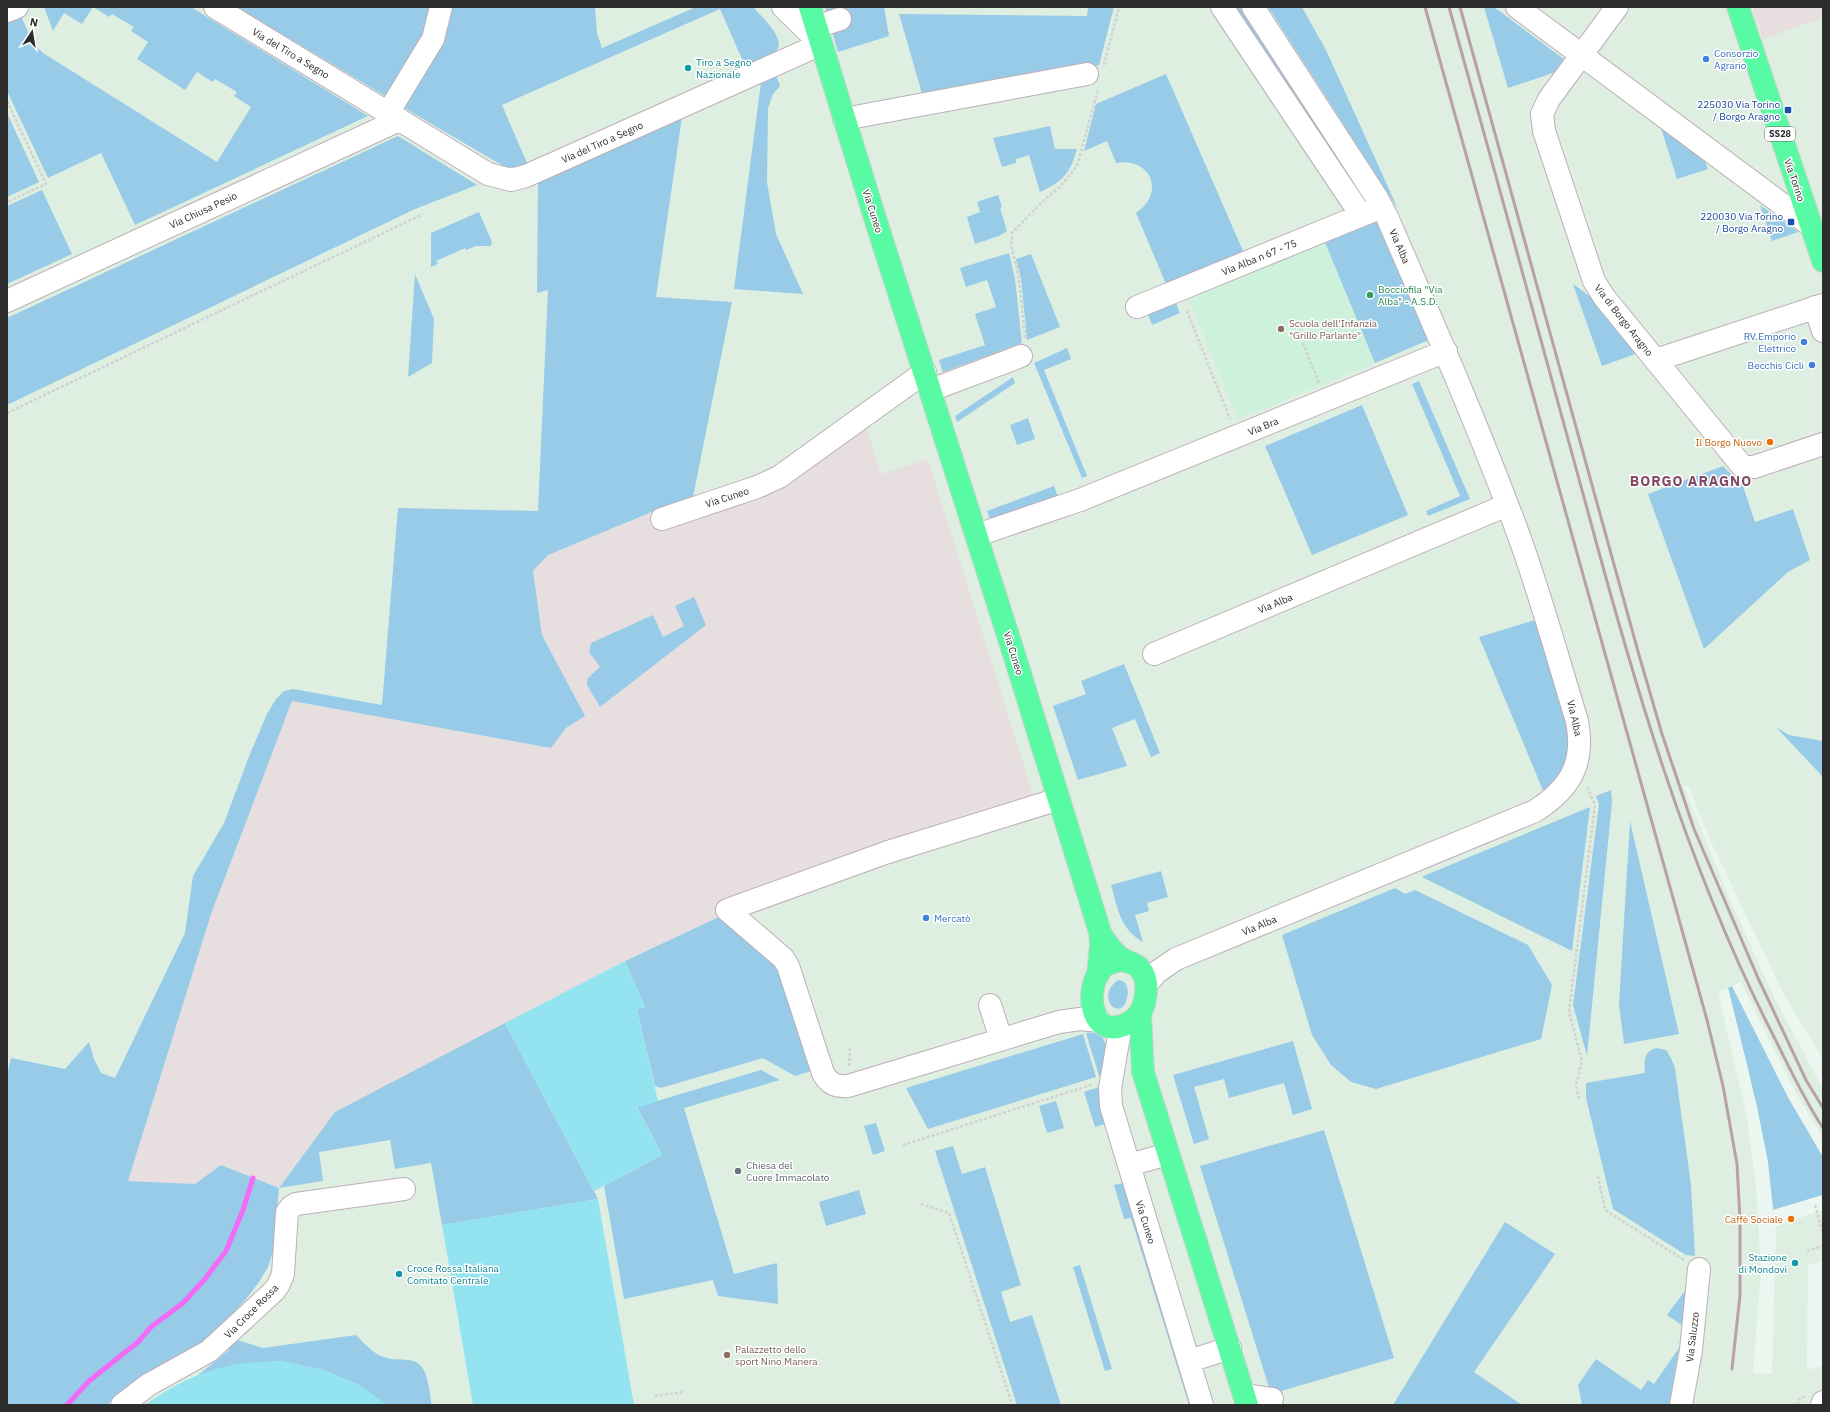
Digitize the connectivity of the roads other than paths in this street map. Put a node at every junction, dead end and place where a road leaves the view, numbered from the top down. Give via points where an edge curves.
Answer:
1 (17, 7) edge
2 (215, 7) edge
3 (441, 7) edge
4 (783, 7) edge
5 (1222, 7) edge
6 (1253, 7) edge
7 (1517, 7) edge
8 (1617, 7) edge
9 (1738, 7) edge
10 (7, 11) edge
11 (840, 19) dead end
12 (816, 26) edge
13 (1582, 55) junction
14 (1096, 76) road end
15 (394, 116) junction
16 (844, 119) junction
17 (1382, 207) junction
18 (1361, 215) junction
19 (1810, 225) junction
20 (1823, 261) edge
21 (7, 301) edge
22 (1819, 306) edge
23 (1137, 307) dead end
24 (1823, 331) edge
25 (1446, 351) junction
26 (1021, 356) road end
27 (1656, 360) junction
28 (928, 381) junction
29 (1823, 444) edge
30 (1507, 506) junction
31 (662, 519) dead end
32 (977, 535) junction
33 (1154, 654) dead end
34 (1059, 799) junction
35 (1101, 936) junction
36 (1176, 959) junction
37 (1128, 961) junction
38 (1098, 975) junction
39 (1146, 985) junction
40 (1091, 999) junction
41 (990, 1005) dead end
42 (1140, 1014) junction
43 (1059, 1022) junction
44 (1110, 1028) junction
45 (1001, 1039) junction
46 (1143, 1072) junction
47 (1168, 1154) junction
48 (1129, 1166) junction
49 (404, 1189) dead end
50 (1699, 1271) road end
51 (1230, 1348) junction
52 (1189, 1361) junction
53 (1272, 1399) dead end
54 (1246, 1400) edge
55 (1823, 1402) edge
56 (122, 1405) edge
57 (1202, 1405) edge
58 (1681, 1405) edge
59 (1822, 1405) edge

1 - 10 street
2 - 15 street, Via del Tiro a Segno
3 - 15 street via 433,39
4 - 12 street
5 - 18 street
6 - 17 street, Via Alba
7 - 13 street
8 - 13 street, Via di Borgo Aragno
9 - 19 main road, Via Torino / SS28
11 - 12 street, Via del Tiro a Segno
12 - 15 street, Via del Tiro a Segno via 518,179 503,179 488,174
12 - 16 main road, Via Cuneo
13 - 19 street
13 - 27 street, Via di Borgo Aragno via 1545,105 1542,114 1544,131 1594,281 1604,298
14 - 16 street
15 - 21 street, Via Chiusa Pesio
16 - 28 main road, Via Cuneo
17 - 18 street, Via Alba n 67 - 75
17 - 25 street, Via Alba
18 - 23 street, Via Alba n 67 - 75
19 - 20 main road, Via Torino / SS28
22 - 24 street
22 - 27 street
25 - 30 street, Via Alba
25 - 32 street, Via Bra via 1080,500
26 - 28 street
27 - 29 street, Via di Borgo Aragno via 1739,463 1746,468
28 - 31 street, Via Cuneo via 779,477
28 - 32 main road, Via Cuneo
30 - 33 street, Via Alba
30 - 36 street, Via Alba via 1536,584 1577,721 1580,750 1577,763 1565,785 1535,811 1360,874
32 - 34 main road, Via Cuneo
34 - 35 main road, Via Cuneo
34 - 45 street via 888,852 727,910 786,962 826,1078 835,1085 848,1086
35 - 37 main road, Via Cuneo
35 - 38 main road, Via Cuneo
36 - 37 street, Via Alba via 1146,965
36 - 39 street, Via Alba via 1156,972
37 - 38 main road via 1110,962
37 - 39 main road, Via Cuneo via 1140,968
38 - 40 main road, Via Cuneo
39 - 42 main road, Via Cuneo
40 - 43 street via 1078,1011
40 - 44 main road, Via Cuneo via 1095,1014
41 - 45 street
42 - 44 main road via 1131,1023
42 - 46 main road, Via Cuneo
43 - 44 street via 1080,1019
43 - 45 street
44 - 46 main road, Via Cuneo
44 - 48 street, Via Cuneo via 1111,1106
46 - 47 main road, Via Cuneo
47 - 48 street
47 - 51 main road, Via Cuneo
48 - 52 street, Via Cuneo
49 - 56 street, Via Croce Rossa via 296,1204 291,1207 287,1212 283,1274 274,1291 210,1351 148,1385
50 - 58 street, Via Saluzzo via 1691,1350
51 - 52 street
51 - 54 main road, Via Cuneo
52 - 57 street, Via Cuneo
53 - 54 street
55 - 59 street

